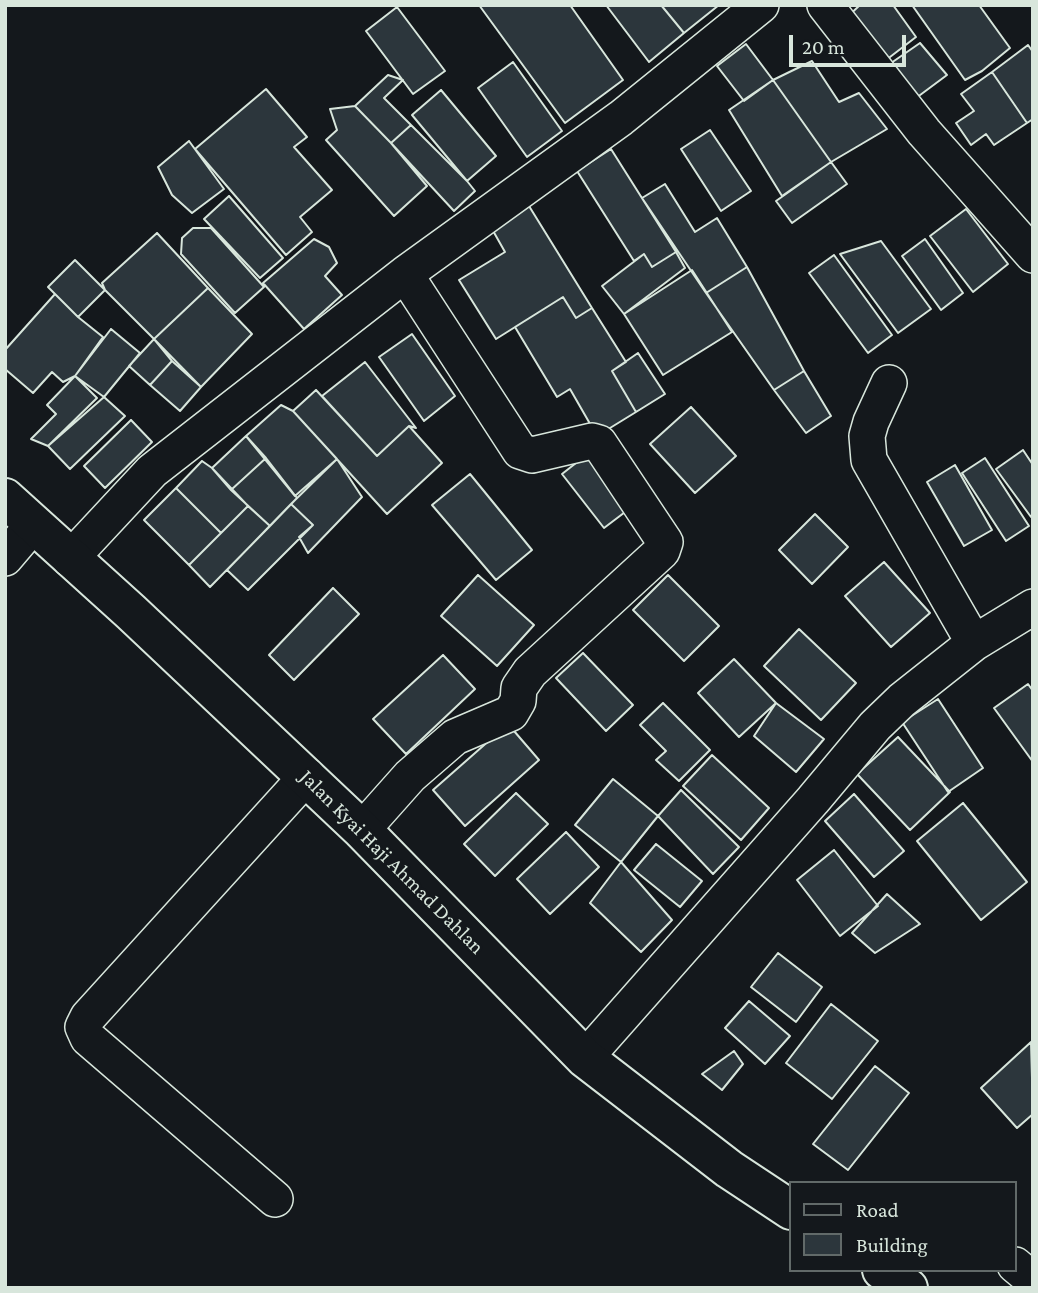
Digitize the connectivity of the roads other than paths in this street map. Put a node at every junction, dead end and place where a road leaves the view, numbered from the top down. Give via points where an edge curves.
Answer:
1 (761, 5) edge
2 (825, 5) edge
3 (1033, 255) edge
4 (405, 274) junction
5 (889, 383) dead end
6 (5, 498) edge
7 (33, 525) junction
8 (5, 558) edge
9 (70, 559) junction
10 (1033, 607) edge
11 (974, 643) junction
12 (307, 776) junction
13 (362, 830) junction
14 (585, 1058) junction
15 (275, 1199) dead end
16 (790, 1209) edge
17 (1017, 1267) edge
18 (885, 1272) edge
19 (1033, 1280) edge
20 (908, 1288) edge

1 - 4 street via 621,118
2 - 3 street via 924,132
4 - 9 street via 152,471
4 - 13 street via 513,445 532,455 599,443 665,542 662,551 523,680 511,713 455,737 410,776
5 - 11 street via 867,436 869,460
6 - 7 street, Jalan Kyai Haji Ahmad Dahlan
7 - 8 street
7 - 9 street, Jalan Kyai Haji Ahmad Dahlan
9 - 12 street, Jalan Kyai Haji Ahmad Dahlan
10 - 11 street
11 - 14 street via 876,726
12 - 13 street, Jalan Kyai Haji Ahmad Dahlan
12 - 15 street via 83,1027 88,1038
13 - 14 street, Jalan Kyai Haji Ahmad Dahlan
14 - 16 street, Jalan Kyai Haji Ahmad Dahlan via 729,1169
17 - 19 street
18 - 20 street

